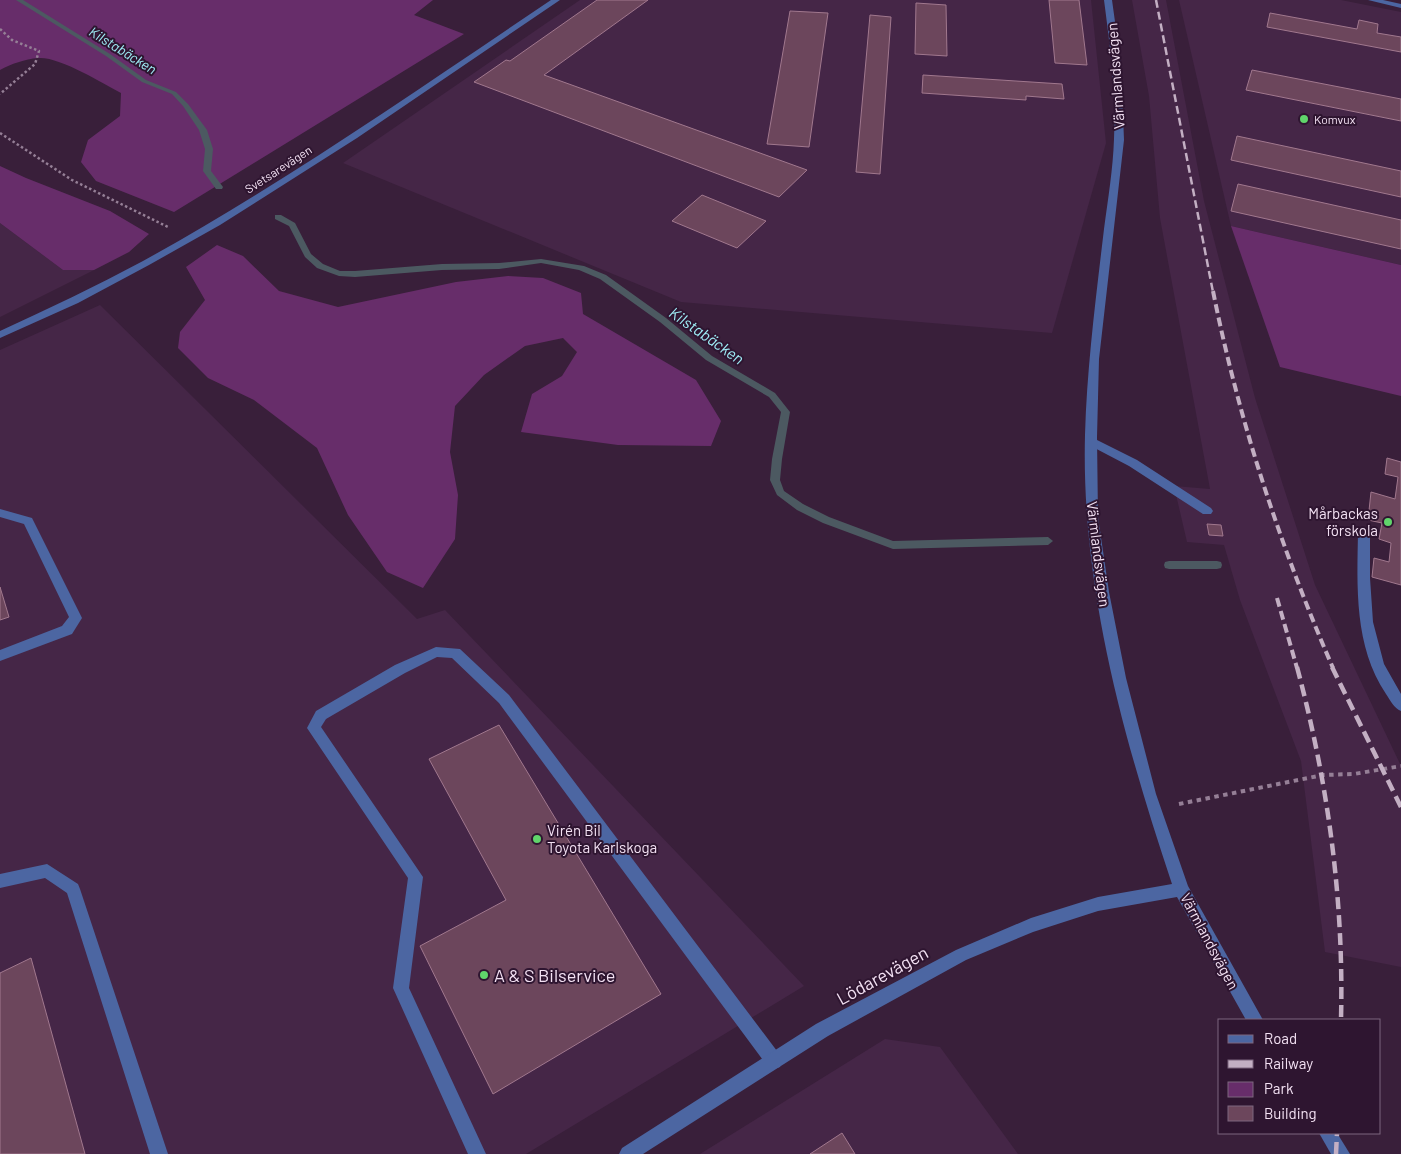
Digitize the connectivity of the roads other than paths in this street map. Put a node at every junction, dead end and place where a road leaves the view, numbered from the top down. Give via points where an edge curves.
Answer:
1 (556, 0) edge
2 (1108, 0) edge
3 (1372, 0) edge
4 (1401, 6) edge
5 (0, 334) edge
6 (1091, 441) junction
7 (1207, 511) dead end
8 (0, 513) edge
9 (1364, 532) dead end
10 (0, 656) edge
11 (1401, 705) edge
12 (0, 881) edge
13 (1181, 889) junction
14 (1254, 1019) edge
15 (774, 1061) junction
16 (1329, 1134) edge
17 (159, 1154) edge
18 (477, 1154) edge
19 (628, 1154) edge
20 (1341, 1154) edge

1 - 5 street, Svetsarevägen via 271,190 97,289
2 - 6 street, Värmlandsvägen via 1117,65 1119,140 1094,359
3 - 4 street
6 - 7 street via 1133,463
6 - 13 street, Värmlandsvägen via 1092,517 1119,678 1154,809
8 - 10 street via 28,521 76,618 66,630
9 - 11 street via 1365,618 1373,656
12 - 17 street via 47,871 73,888
13 - 14 street, Värmlandsvägen
13 - 15 street, Lödarevägen via 1098,904 1031,925 961,955 822,1030
15 - 18 street via 504,700 455,653 436,652 321,715 314,728 416,877 401,988
15 - 19 street, Lödarevägen
16 - 20 street

